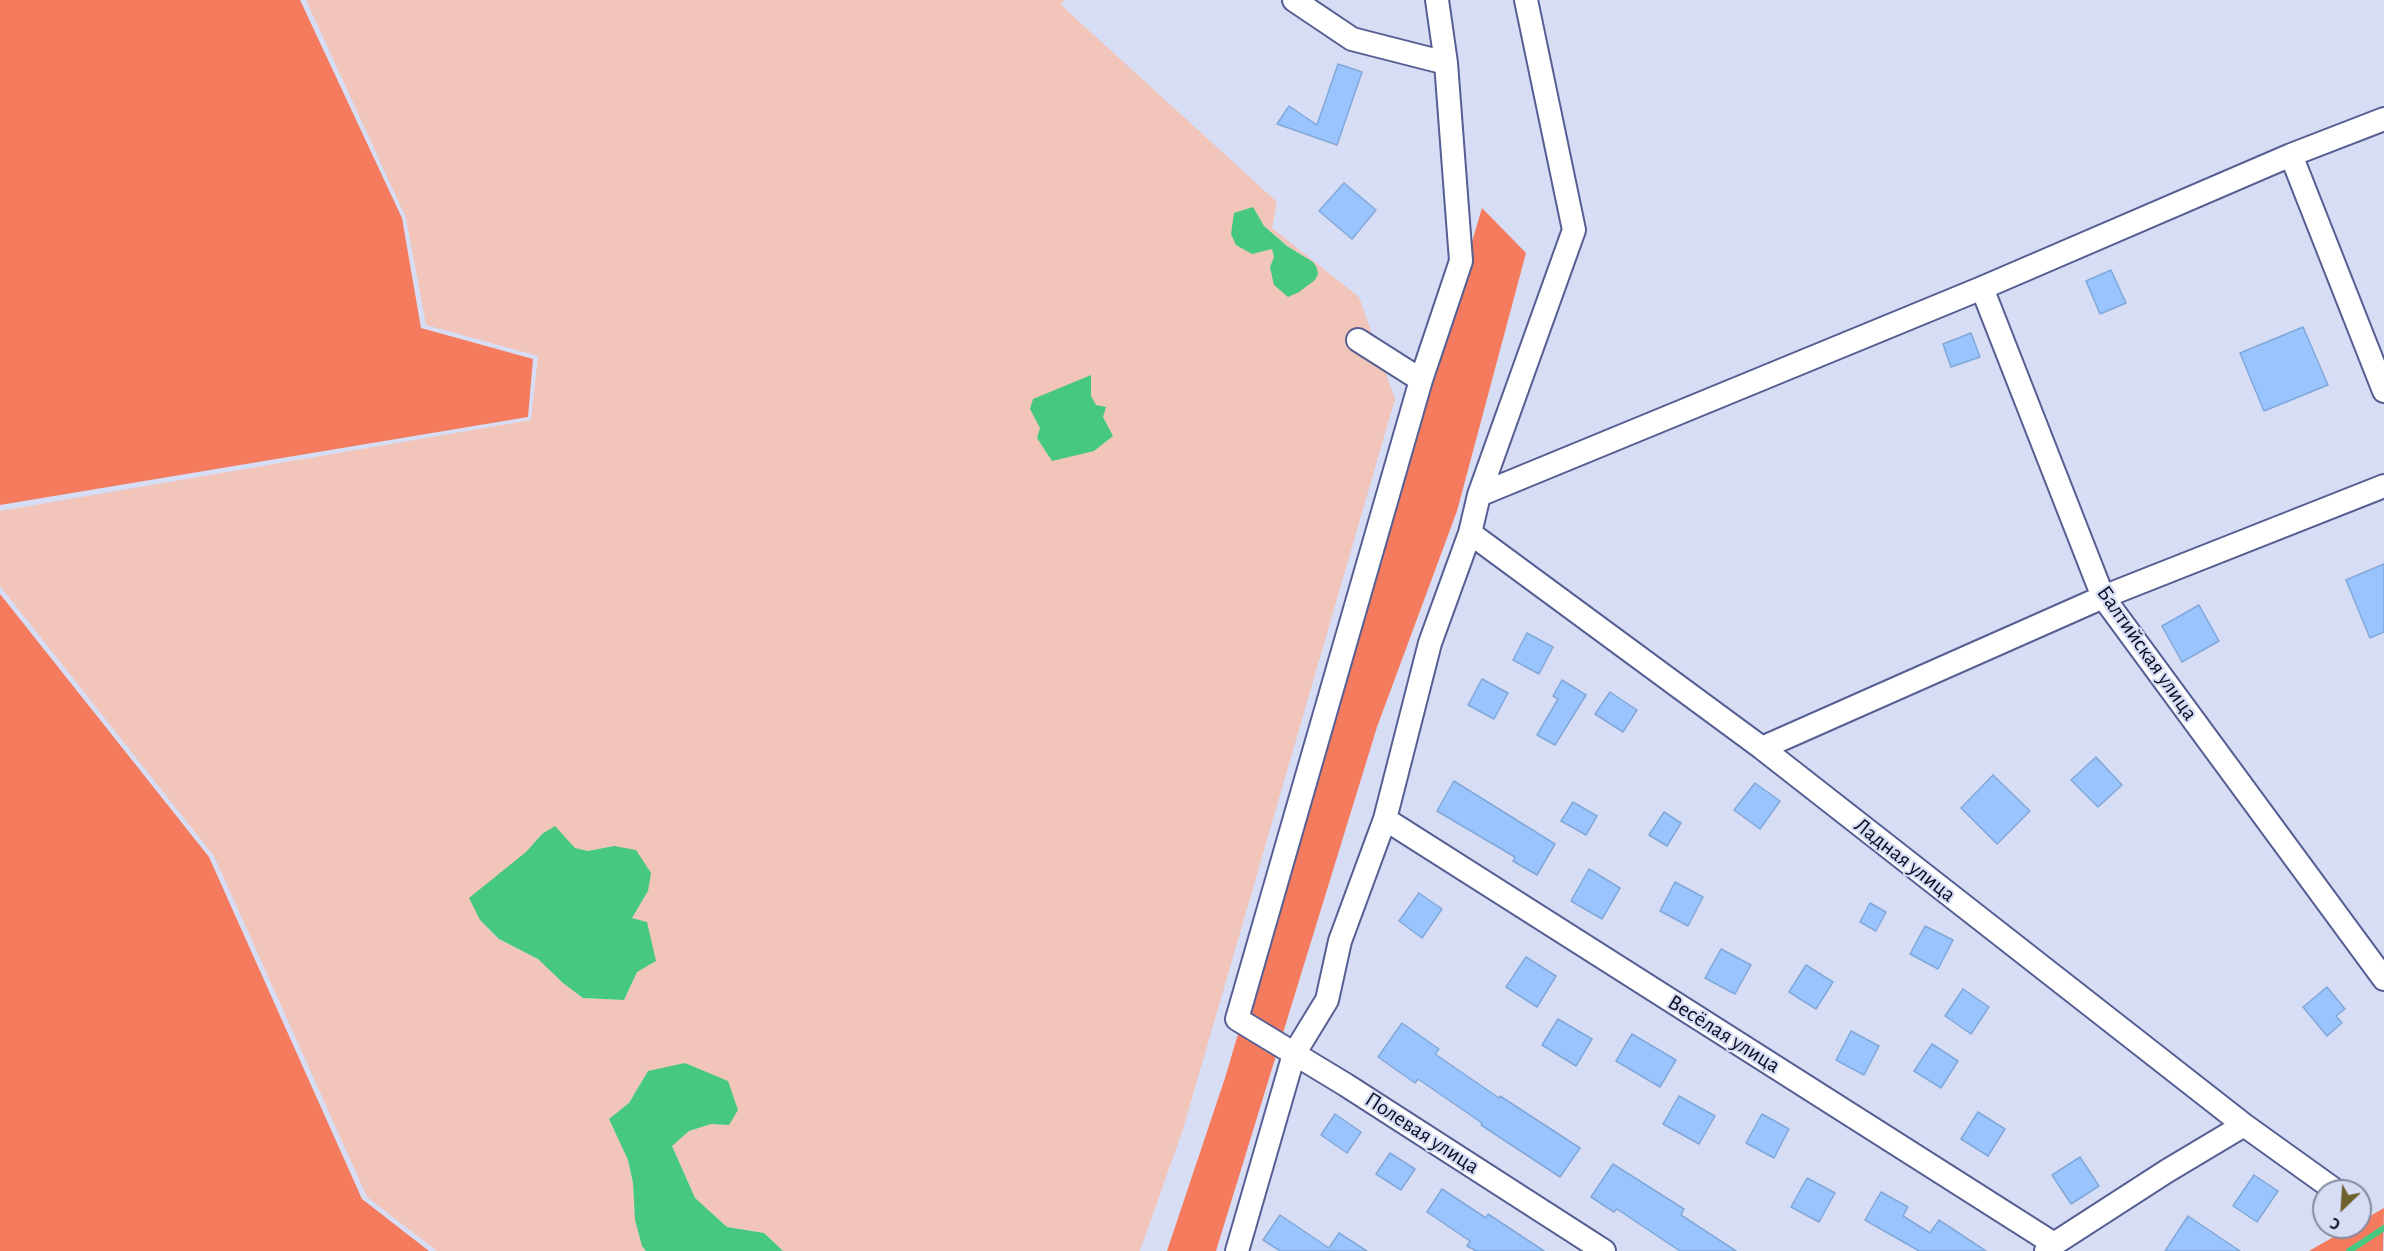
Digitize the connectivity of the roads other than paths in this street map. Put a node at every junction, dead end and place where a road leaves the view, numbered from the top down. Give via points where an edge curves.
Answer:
1 (1294, 0) edge
2 (1437, 0) edge
3 (1526, 0) edge
4 (1446, 63) junction
5 (2384, 119) edge
6 (2291, 155) junction
7 (1982, 288) junction
8 (1358, 340) dead end
9 (1421, 380) junction
10 (2384, 392) edge
11 (2384, 486) edge
12 (1479, 495) junction
13 (1470, 533) junction
14 (2103, 597) junction
15 (1762, 748) junction
16 (1385, 819) junction
17 (2384, 979) edge
18 (1294, 1054) junction
19 (2244, 1125) junction
20 (2319, 1179) edge
21 (2050, 1248) edge
22 (1237, 1251) edge
23 (1604, 1251) edge

1 - 4 street via 1353,39
2 - 4 street
3 - 12 street via 1574,230
4 - 9 street via 1461,261
5 - 6 street
6 - 7 street
6 - 10 street
7 - 12 street
7 - 14 street, Балтийская улица
8 - 9 street
9 - 18 street, Полевая улица via 1237,1019
11 - 14 street
12 - 13 street
13 - 15 street, Ладная улица
13 - 16 street via 1430,643
14 - 15 street
14 - 17 street, Балтийская улица
15 - 19 street, Ладная улица
16 - 18 street via 1340,941 1327,1000
16 - 21 street, Весёлая улица
18 - 22 street
18 - 23 street, Полевая улица
19 - 20 street, Ладная улица
19 - 21 street

